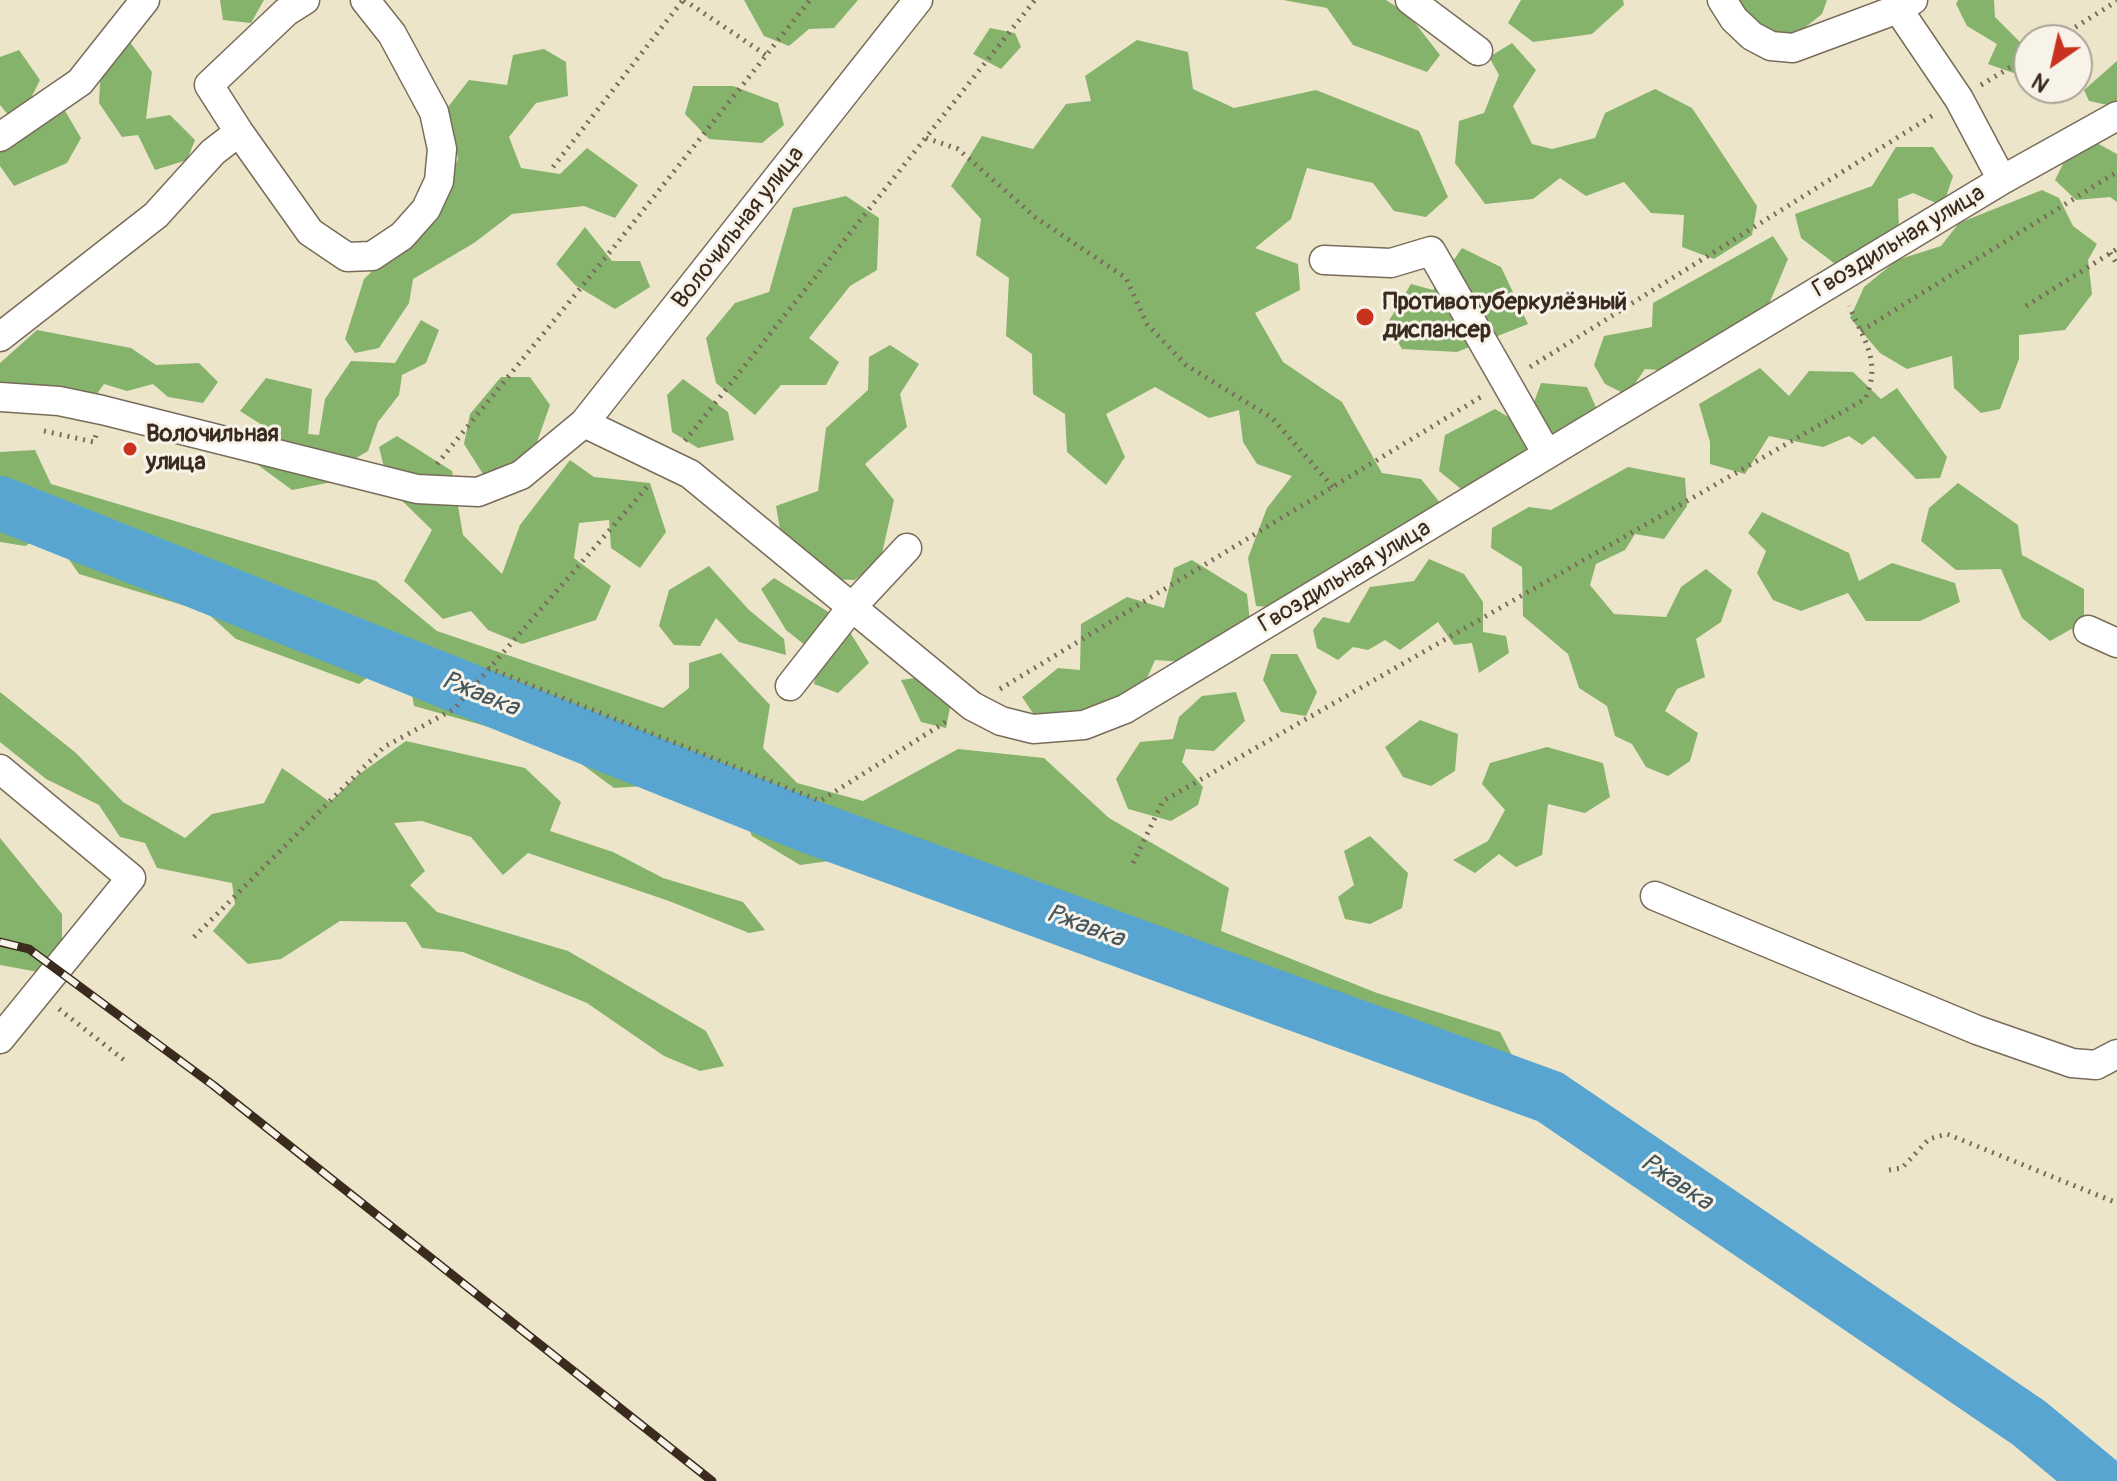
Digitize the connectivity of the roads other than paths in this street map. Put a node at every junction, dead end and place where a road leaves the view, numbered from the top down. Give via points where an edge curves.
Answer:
1 (145, 0) edge
2 (305, 0) edge
3 (365, 0) edge
4 (918, 0) edge
5 (1410, 0) edge
6 (1722, 0) edge
7 (1905, 5) edge
8 (1478, 51) dead end
9 (2117, 116) edge
10 (239, 132) junction
11 (0, 137) edge
12 (2002, 180) junction
13 (1324, 260) dead end
14 (0, 337) edge
15 (0, 397) edge
16 (584, 423) junction
17 (1547, 454) junction
18 (907, 548) dead end
19 (852, 607) junction
20 (2088, 630) dead end
21 (2117, 643) edge
22 (790, 686) dead end
23 (0, 769) edge
24 (1655, 896) dead end
25 (0, 1039) edge
26 (2117, 1054) edge

1 - 11 street via 80,82
2 - 10 street via 209,85
3 - 10 street via 392,34 434,112 442,149 439,181 426,209 402,236 372,256 347,257 310,232
4 - 16 street, Волочильная улица
5 - 8 street
6 - 7 street via 1752,36 1771,46 1793,48
7 - 12 street
9 - 12 street, Гвоздильная улица
10 - 14 street via 213,152 156,215
12 - 17 street, Гвоздильная улица
13 - 17 street via 1391,263 1431,251
15 - 16 street, Волочильная улица via 73,404 432,490 478,492 521,475
16 - 19 street, Гвоздильная улица via 690,474
17 - 19 street, Гвоздильная улица via 1125,709 1084,725 1033,729 1001,721 972,706
18 - 19 street
19 - 22 street
20 - 21 street
23 - 25 street via 131,878
24 - 26 street via 1977,1030 2072,1063 2096,1065

